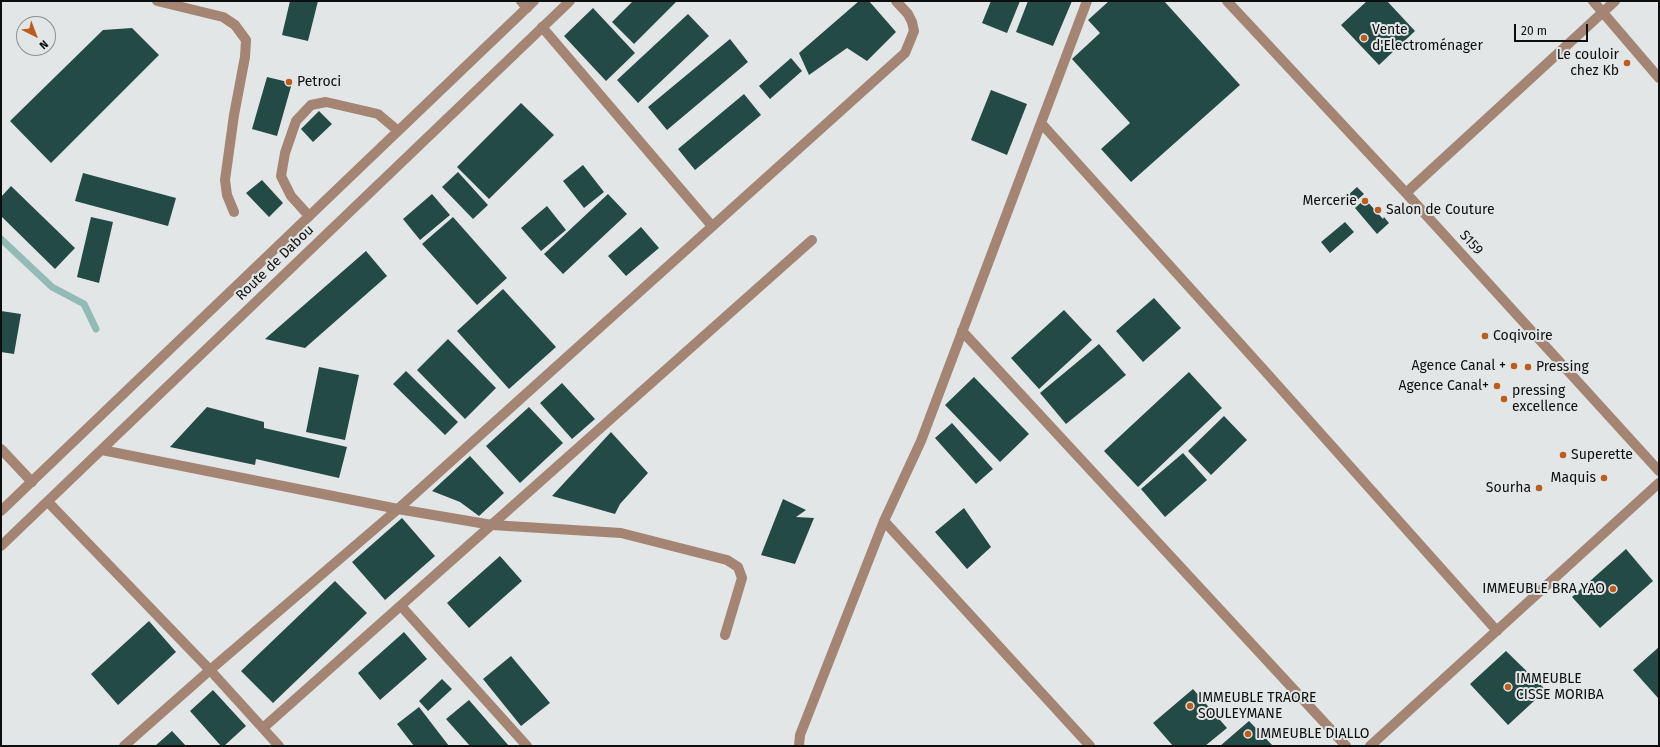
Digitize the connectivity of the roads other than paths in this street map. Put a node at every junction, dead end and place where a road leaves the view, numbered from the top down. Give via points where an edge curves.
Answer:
1 (157, 1) edge
2 (570, 1) edge
3 (896, 1) edge
4 (1088, 1) edge
5 (1227, 1) edge
6 (1593, 1) edge
7 (1615, 1) edge
8 (527, 3) edge
9 (1602, 12) junction
10 (542, 27) junction
11 (1659, 78) edge
12 (1041, 123) junction
13 (397, 130) junction
14 (1406, 193) junction
15 (234, 212) dead end
16 (309, 216) junction
17 (712, 226) junction
18 (812, 240) dead end
19 (962, 331) junction
20 (1, 449) edge
21 (102, 450) junction
22 (1659, 471) edge
23 (32, 482) junction
24 (1659, 483) edge
25 (48, 502) junction
26 (398, 509) junction
27 (1, 511) edge
28 (884, 521) junction
29 (492, 525) junction
30 (1, 546) edge
31 (401, 606) junction
32 (1497, 630) junction
33 (725, 635) dead end
34 (210, 670) junction
35 (263, 728) junction
36 (124, 746) edge
37 (279, 746) edge
38 (527, 746) edge
39 (799, 746) edge
40 (1090, 746) edge
41 (1346, 746) edge
42 (1370, 746) edge

1 - 15 street via 223,17 235,25 246,40 225,180 227,195
2 - 10 street, Route de Dabou
3 - 17 street via 908,14 914,31 904,53
4 - 12 street
5 - 14 street, S159
6 - 9 street
7 - 9 street
8 - 13 street, Route de Dabou
9 - 11 street
9 - 14 street
10 - 17 street
10 - 21 street, Route de Dabou
12 - 19 street
12 - 32 street
13 - 16 street, Route de Dabou
13 - 16 street via 378,114 326,102 311,105 296,120 280,176 291,196
14 - 22 street, S159
16 - 23 street, Route de Dabou
17 - 26 street
18 - 29 street
19 - 28 street via 921,441
19 - 41 street
20 - 23 street
21 - 25 street, Route de Dabou
21 - 26 street
23 - 27 street, Route de Dabou
24 - 32 street
25 - 30 street, Route de Dabou
25 - 34 street
26 - 29 street
26 - 34 street
28 - 39 street via 800,735
28 - 40 street
29 - 31 street
29 - 33 street via 621,533 727,560 738,567 742,578
31 - 35 street
31 - 38 street
32 - 42 street
34 - 35 street
34 - 36 street
35 - 37 street

